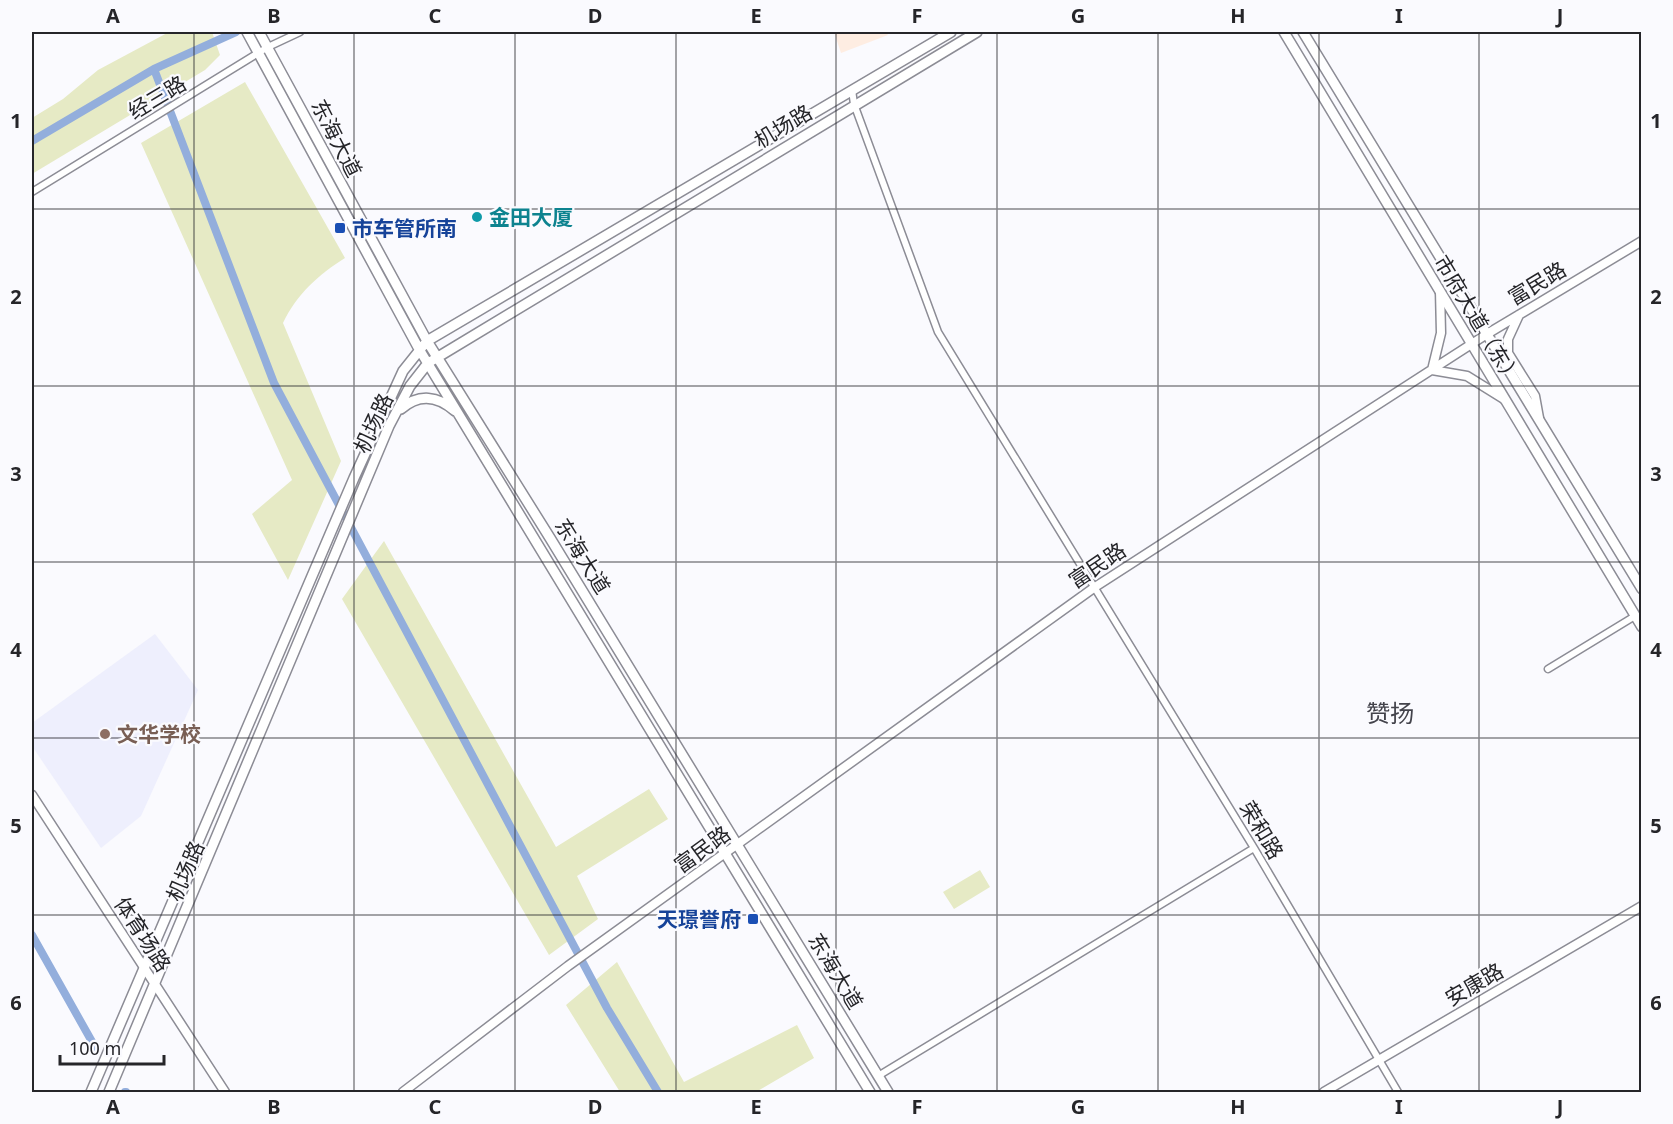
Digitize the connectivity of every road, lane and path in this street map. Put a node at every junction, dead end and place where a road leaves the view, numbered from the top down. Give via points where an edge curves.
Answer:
1 (247, 32) edge
2 (300, 32) edge
3 (951, 32) edge
4 (977, 32) edge
5 (1284, 32) edge
6 (1302, 32) edge
7 (263, 39) edge
8 (256, 49) junction
9 (852, 90) junction
10 (854, 104) junction
11 (32, 192) edge
12 (1641, 241) edge
13 (1440, 291) junction
14 (1519, 315) junction
15 (1487, 334) junction
16 (427, 341) junction
17 (1472, 344) junction
18 (419, 349) junction
19 (437, 356) junction
20 (428, 363) junction
21 (1432, 370) junction
22 (1505, 399) junction
23 (397, 412) junction
24 (459, 414) junction
25 (1540, 421) junction
26 (1095, 587) junction
27 (1641, 589) edge
28 (1635, 616) junction
29 (1641, 627) edge
30 (1548, 669) dead end
31 (32, 795) edge
32 (738, 844) junction
33 (1254, 848) junction
34 (726, 853) junction
35 (1641, 906) edge
36 (144, 968) junction
37 (156, 987) junction
38 (1379, 1060) junction
39 (878, 1076) junction
40 (91, 1092) edge
41 (109, 1092) edge
42 (225, 1092) edge
43 (403, 1092) edge
44 (870, 1092) edge
45 (888, 1092) edge
46 (1324, 1092) edge
47 (1398, 1092) edge

1 - 8 main road, 东海大道
2 - 7 street, 经三路
3 - 9 main road, 机场路
4 - 10 main road, 机场路
5 - 13 main road, 市府大道（东）
6 - 15 main road, 市府大道（东）
7 - 8 street, 经三路
7 - 16 main road, 东海大道
8 - 11 street, 经三路 via 183,101
8 - 18 main road, 东海大道
9 - 10 street, 荣和路
9 - 16 main road, 机场路
10 - 19 main road, 机场路
10 - 26 street, 荣和路 via 938,332
12 - 14 street, 富民路
13 - 17 main road, 市府大道（东）
13 - 21 street via 1441,333
14 - 15 street, 富民路
14 - 25 street via 1508,339 1508,353 1535,396
15 - 17 street, 富民路
15 - 25 main road, 市府大道（东）
16 - 18 main road, 机场路
16 - 19 main road, 东海大道
17 - 21 street, 富民路
17 - 22 main road, 市府大道（东）
18 - 20 main road, 东海大道
18 - 36 main road, 机场路 via 403,371 354,478
19 - 20 main road, 机场路
19 - 32 main road, 东海大道
20 - 23 main road, 机场路
20 - 24 main road, 东海大道
21 - 22 street via 1467,376
21 - 26 street, 富民路
22 - 28 main road, 市府大道（东）
23 - 24 main road via 424,397 438,399
23 - 37 main road, 机场路
24 - 34 main road, 东海大道
25 - 27 main road, 市府大道（东）
26 - 32 street, 富民路
26 - 33 street, 荣和路
28 - 29 main road, 市府大道（东）
28 - 30 street
31 - 36 street, 体育场路
32 - 34 street, 富民路
32 - 39 main road, 东海大道
33 - 38 street, 荣和路
33 - 39 street
34 - 43 street, 富民路 via 567,966
34 - 44 main road, 东海大道
35 - 38 street, 安康路
36 - 37 street, 体育场路
36 - 40 main road, 机场路
37 - 41 main road, 机场路
37 - 42 street, 体育场路
38 - 46 street, 安康路
38 - 47 street, 荣和路
39 - 45 main road, 东海大道

